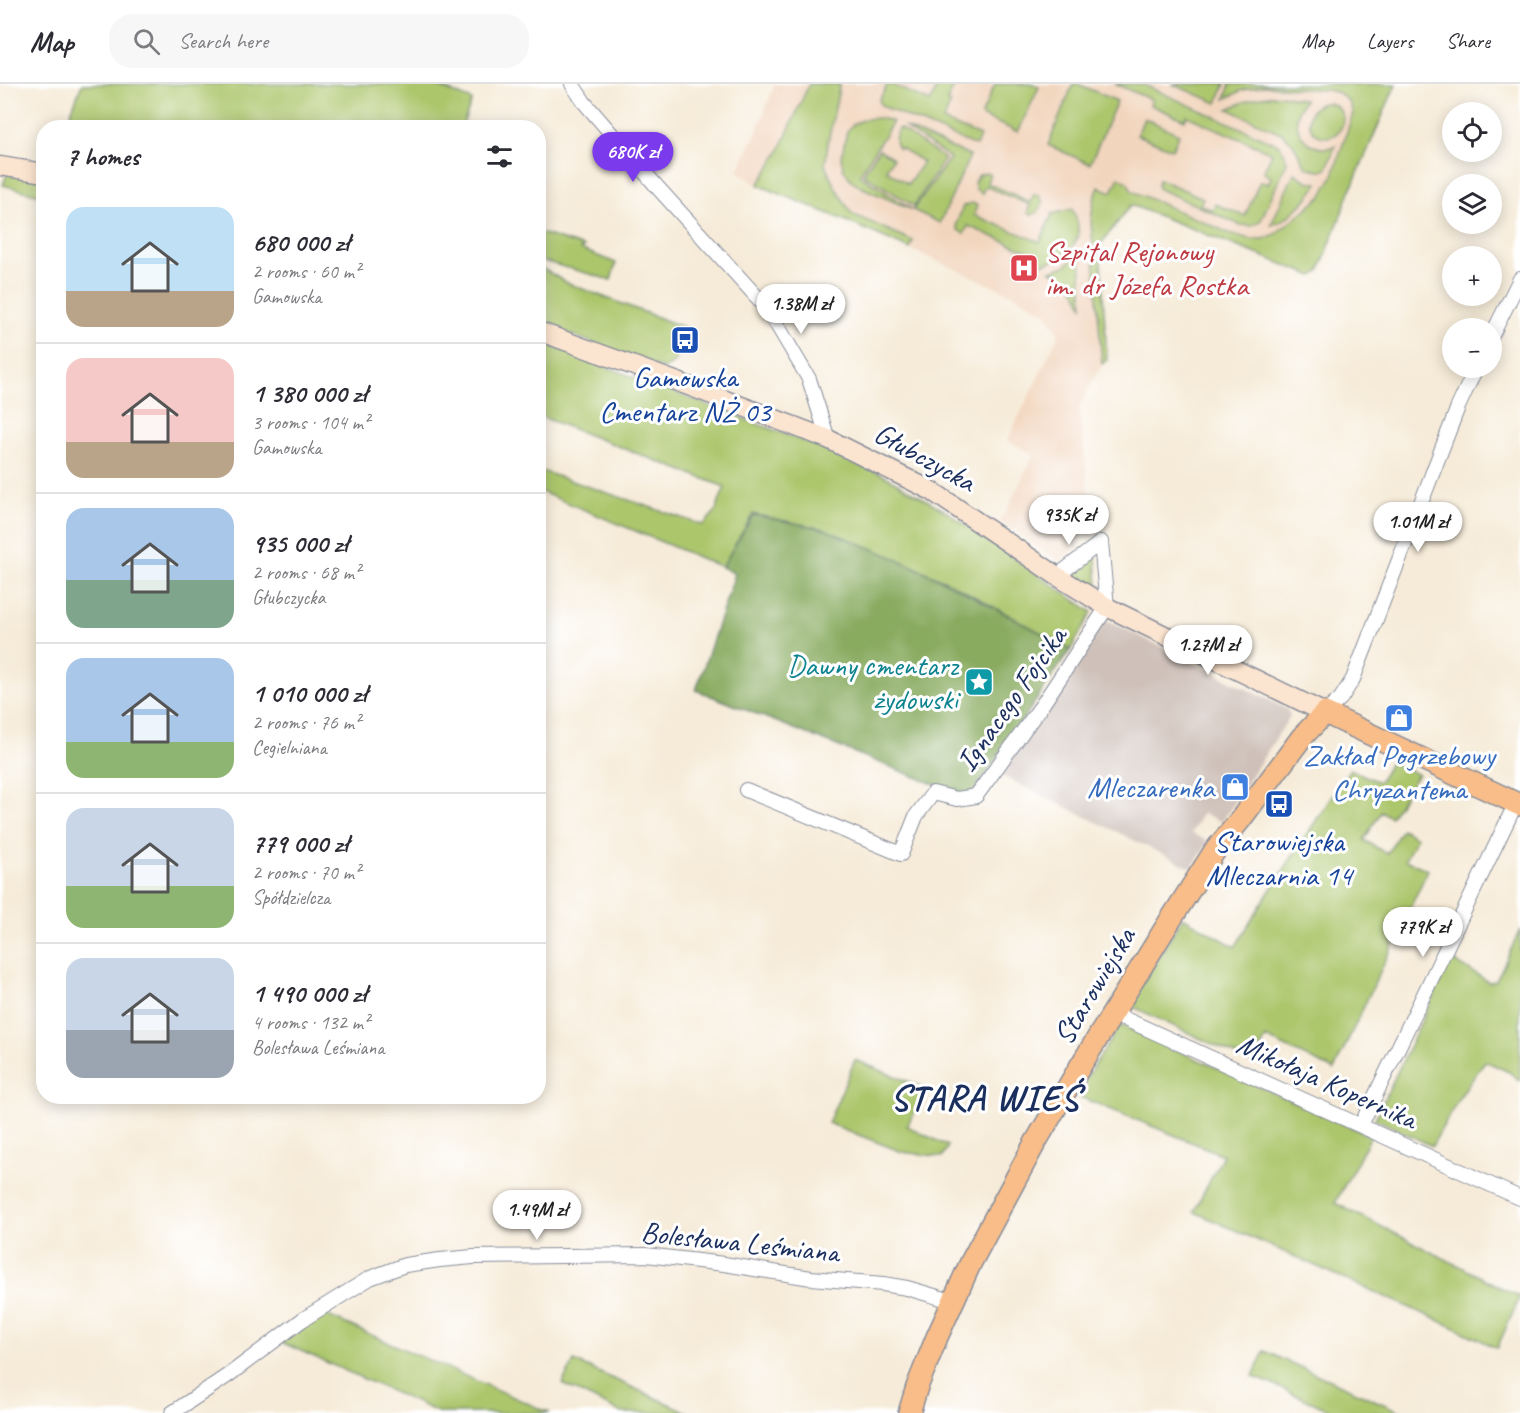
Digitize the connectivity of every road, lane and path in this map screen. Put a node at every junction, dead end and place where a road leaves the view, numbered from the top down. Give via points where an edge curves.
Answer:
1 (572, 84) edge
2 (0, 166) edge
3 (36, 172) edge
4 (1520, 279) edge
5 (1500, 318) edge
6 (546, 334) edge
7 (1471, 378) edge
8 (828, 439) junction
9 (1057, 576) junction
10 (1107, 607) junction
11 (1325, 713) junction
12 (746, 790) dead end
13 (1518, 804) edge
14 (1112, 1013) junction
15 (1361, 1125) junction
16 (1520, 1198) edge
17 (948, 1300) dead end
18 (172, 1413) edge
19 (909, 1413) edge

1 - 8 street via 659,189 767,308 809,379
2 - 3 main road
4 - 5 street
6 - 8 main road, Głubczycka
7 - 11 street via 1353,679
8 - 9 main road, Głubczycka via 932,490
9 - 10 main road, Głubczycka
9 - 10 street via 1101,542
10 - 11 main road, Głubczycka
10 - 12 street, Ignacego Fojcika via 976,796 957,799 933,793 916,816 901,854
11 - 13 main road, Głubczycka
11 - 14 main road, Starowiejska via 1214,852
13 - 15 street
14 - 15 street, Mikołaja Kopernika
14 - 19 main road, Starowiejska via 981,1243 945,1318
15 - 16 street, Mikołaja Kopernika
17 - 18 street, Bolesława Leśmiana via 883,1284 646,1255 472,1257 405,1265 370,1278 302,1320

